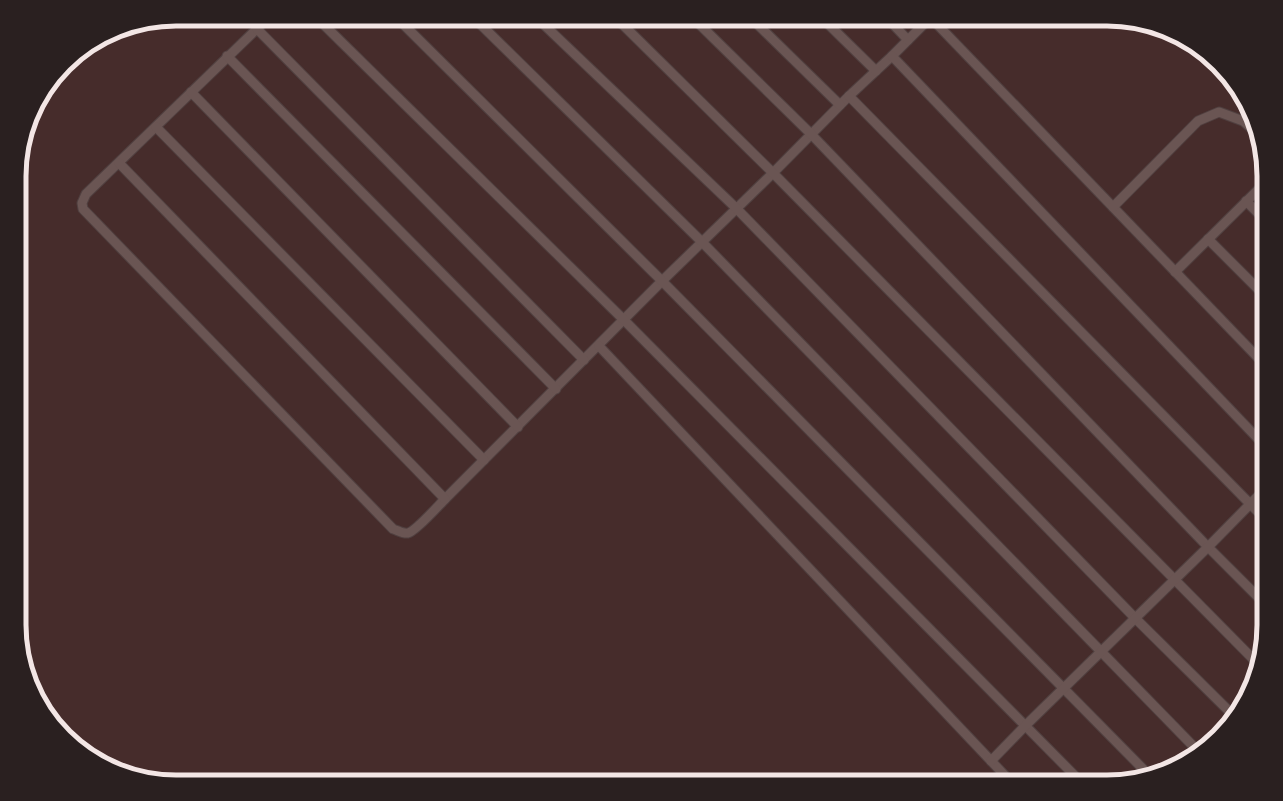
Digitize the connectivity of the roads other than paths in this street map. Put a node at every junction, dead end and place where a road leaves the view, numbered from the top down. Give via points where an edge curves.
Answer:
1 (260, 26) edge
2 (325, 26) edge
3 (405, 26) edge
4 (482, 26) edge
5 (545, 26) edge
6 (624, 26) edge
7 (701, 26) edge
8 (759, 26) edge
9 (830, 26) edge
10 (895, 26) edge
11 (923, 26) edge
12 (938, 26) edge
13 (257, 29) junction
14 (908, 40) junction
15 (227, 56) junction
16 (892, 56) junction
17 (876, 71) junction
18 (191, 92) junction
19 (850, 96) junction
20 (840, 105) junction
21 (1248, 125) edge
22 (156, 126) junction
23 (812, 134) junction
24 (119, 163) junction
25 (773, 172) junction
26 (1257, 191) edge
27 (1246, 201) junction
28 (1113, 207) junction
29 (736, 208) junction
30 (1257, 212) edge
31 (1208, 239) junction
32 (702, 242) junction
33 (1175, 272) junction
34 (662, 281) junction
35 (1257, 288) edge
36 (624, 320) junction
37 (599, 346) junction
38 (1257, 357) edge
39 (584, 360) junction
40 (556, 389) junction
41 (518, 427) junction
42 (1257, 438) edge
43 (484, 460) junction
44 (1257, 497) edge
45 (445, 500) junction
46 (1250, 504) junction
47 (1257, 511) edge
48 (1208, 547) junction
49 (1174, 580) junction
50 (1257, 596) edge
51 (1135, 618) junction
52 (1100, 652) junction
53 (1253, 659) edge
54 (1064, 688) junction
55 (1229, 711) edge
56 (1026, 726) junction
57 (1194, 747) edge
58 (992, 762) junction
59 (1144, 770) edge
60 (1004, 775) edge
61 (1074, 775) edge

1 - 13 lane
2 - 36 lane
3 - 34 lane
4 - 32 lane
5 - 29 lane
6 - 25 lane
7 - 23 lane
8 - 20 lane
9 - 17 lane
10 - 14 lane
11 - 14 lane
12 - 28 lane
13 - 15 lane
13 - 39 lane
14 - 16 lane
15 - 18 lane
15 - 40 lane
16 - 17 lane
16 - 42 lane
17 - 19 lane
18 - 22 lane
18 - 41 lane
19 - 20 lane
19 - 46 lane
20 - 23 lane
21 - 28 lane via 1219,112 1198,121
22 - 24 lane
22 - 43 lane
23 - 25 lane
23 - 48 lane
24 - 45 lane
24 - 45 lane via 86,194 82,203 83,209 393,529 408,533
25 - 29 lane
25 - 49 lane
26 - 27 lane
27 - 30 lane
27 - 31 lane
28 - 33 lane
29 - 32 lane
29 - 51 lane
31 - 33 lane
31 - 35 lane
32 - 34 lane
32 - 52 lane
33 - 38 lane
34 - 36 lane
34 - 54 lane
36 - 37 lane
36 - 56 lane
37 - 39 lane
37 - 58 lane
39 - 40 lane
40 - 41 lane
41 - 43 lane
43 - 45 lane
44 - 46 lane
46 - 47 lane
46 - 48 lane
48 - 49 lane
48 - 50 lane
49 - 51 lane
49 - 53 lane
51 - 52 lane
51 - 55 lane
52 - 54 lane
52 - 57 lane
54 - 56 lane
54 - 59 lane
56 - 58 lane
56 - 61 lane
58 - 60 lane

